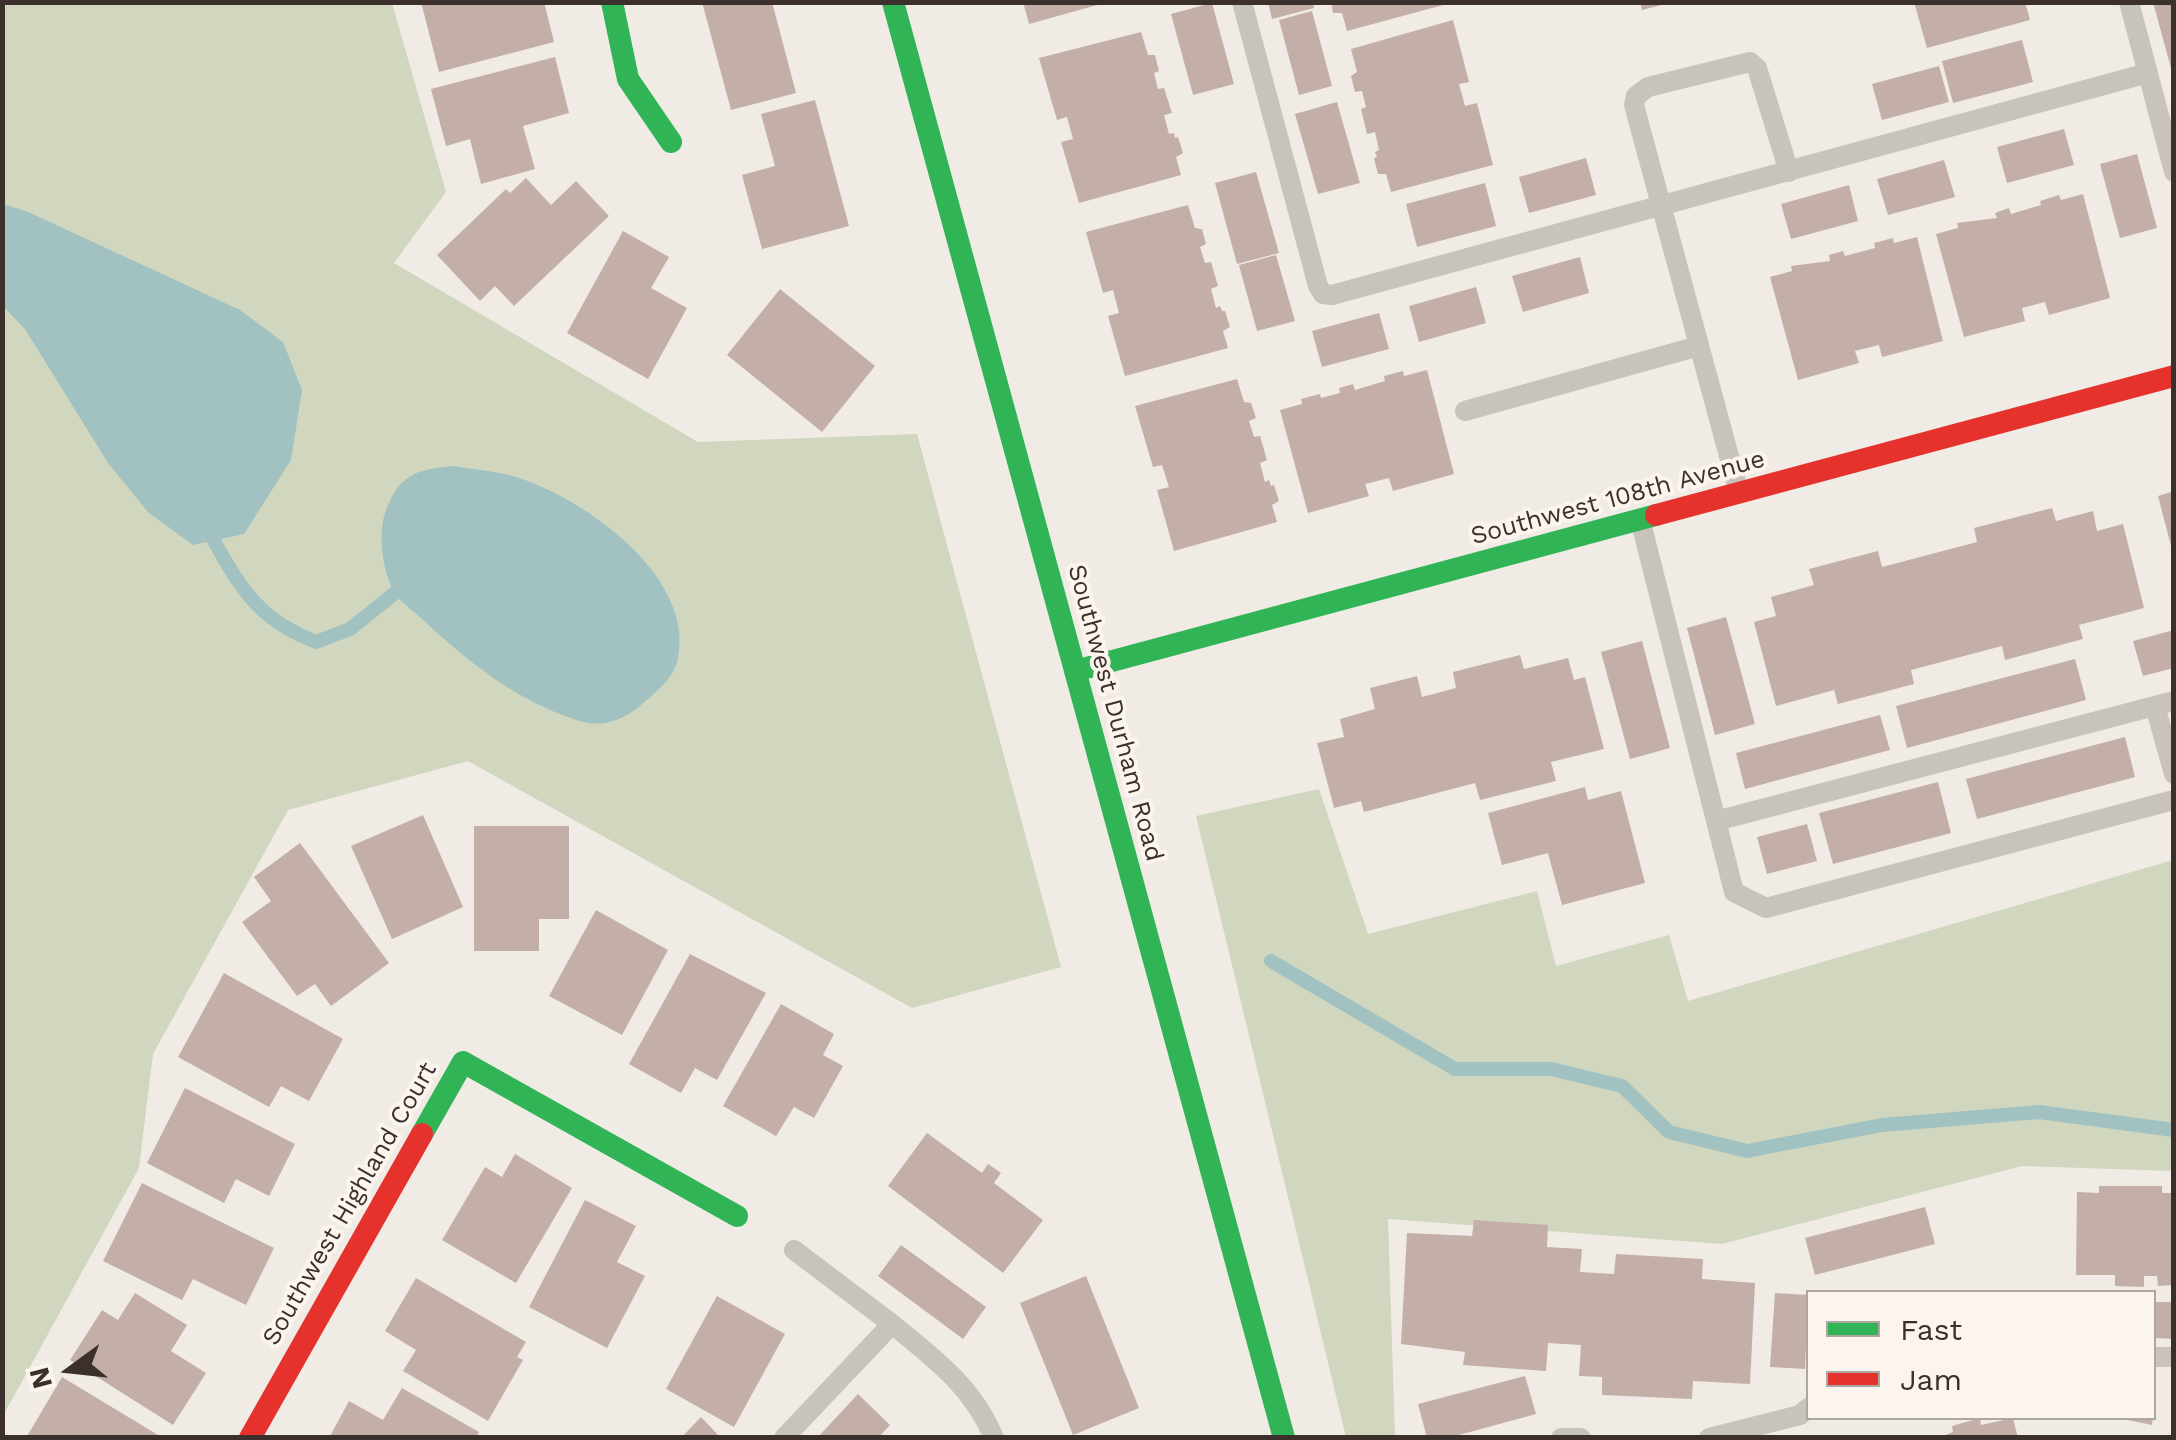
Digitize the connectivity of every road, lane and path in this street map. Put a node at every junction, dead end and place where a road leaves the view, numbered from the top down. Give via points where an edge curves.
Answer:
1 (612, 2) edge
2 (893, 2) edge
3 (1242, 2) edge
4 (2129, 2) edge
5 (2148, 73) junction
6 (670, 142) dead end
7 (1788, 172) junction
8 (2174, 172) edge
9 (1661, 206) junction
10 (1700, 346) junction
11 (2174, 376) edge
12 (1466, 410) dead end
13 (1739, 495) junction
14 (1640, 520) junction
15 (1075, 671) junction
16 (2164, 704) edge
17 (2174, 774) edge
18 (2174, 800) edge
19 (1716, 821) junction
20 (737, 1216) dead end
21 (794, 1250) dead end
22 (892, 1324) junction
23 (1806, 1410) edge
24 (250, 1438) edge
25 (784, 1438) edge
26 (994, 1438) edge
27 (1284, 1438) edge
28 (1561, 1438) edge
29 (1581, 1438) edge
30 (1709, 1438) edge

1 - 6 street via 628,80
2 - 15 street, Southwest Durham Road
3 - 9 lane via 1323,294
4 - 5 lane
5 - 7 lane
5 - 8 lane
7 - 9 lane
7 - 9 lane via 1757,68 1740,62 1636,96
9 - 10 lane
10 - 12 lane
10 - 13 lane
11 - 13 street, Southwest 108th Avenue
13 - 14 street, Southwest 108th Avenue
14 - 15 street, Southwest 108th Avenue
14 - 19 lane
15 - 27 street, Southwest Durham Road
16 - 17 lane
16 - 19 lane
18 - 19 lane via 1766,908 1734,892
20 - 24 street, Southwest Highland Court via 463,1062
21 - 22 lane
22 - 25 lane
22 - 26 lane via 959,1378
23 - 30 lane
28 - 29 lane

